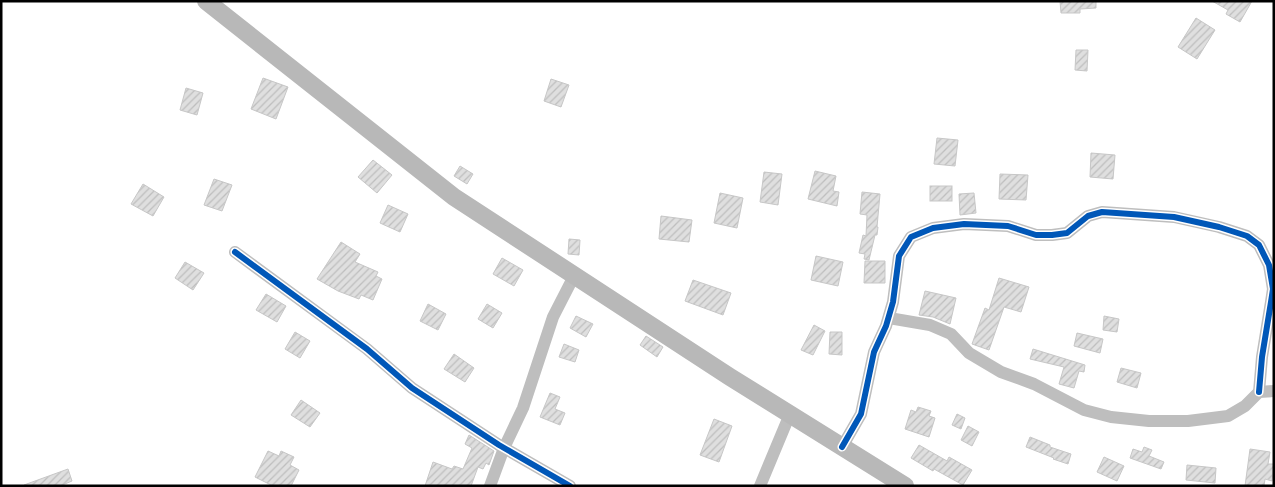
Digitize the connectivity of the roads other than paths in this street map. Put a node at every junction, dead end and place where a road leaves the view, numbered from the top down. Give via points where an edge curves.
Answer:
1 (206, 1) edge
2 (235, 252) dead end
3 (574, 276) junction
4 (889, 318) junction
5 (1274, 391) edge
6 (1259, 392) junction
7 (790, 414) junction
8 (842, 447) junction
9 (504, 448) junction
10 (490, 486) edge
11 (570, 486) edge
12 (760, 486) edge
13 (905, 486) edge

1 - 3 main road via 454,197
2 - 9 street via 367,349 412,388
3 - 7 main road
3 - 9 street via 552,317 523,408
4 - 6 street via 930,325 951,334 970,352 1001,372 1034,384 1084,410 1112,417 1188,421 1228,416
4 - 6 street via 899,256 911,237 933,228 964,224 1008,226 1036,235 1052,235 1068,233 1088,216 1102,212 1174,217 1247,236 1258,245 1269,265 1272,302
4 - 8 street via 874,352 861,414
5 - 6 street
7 - 8 main road
7 - 12 street
8 - 13 main road
9 - 10 street
9 - 11 street

